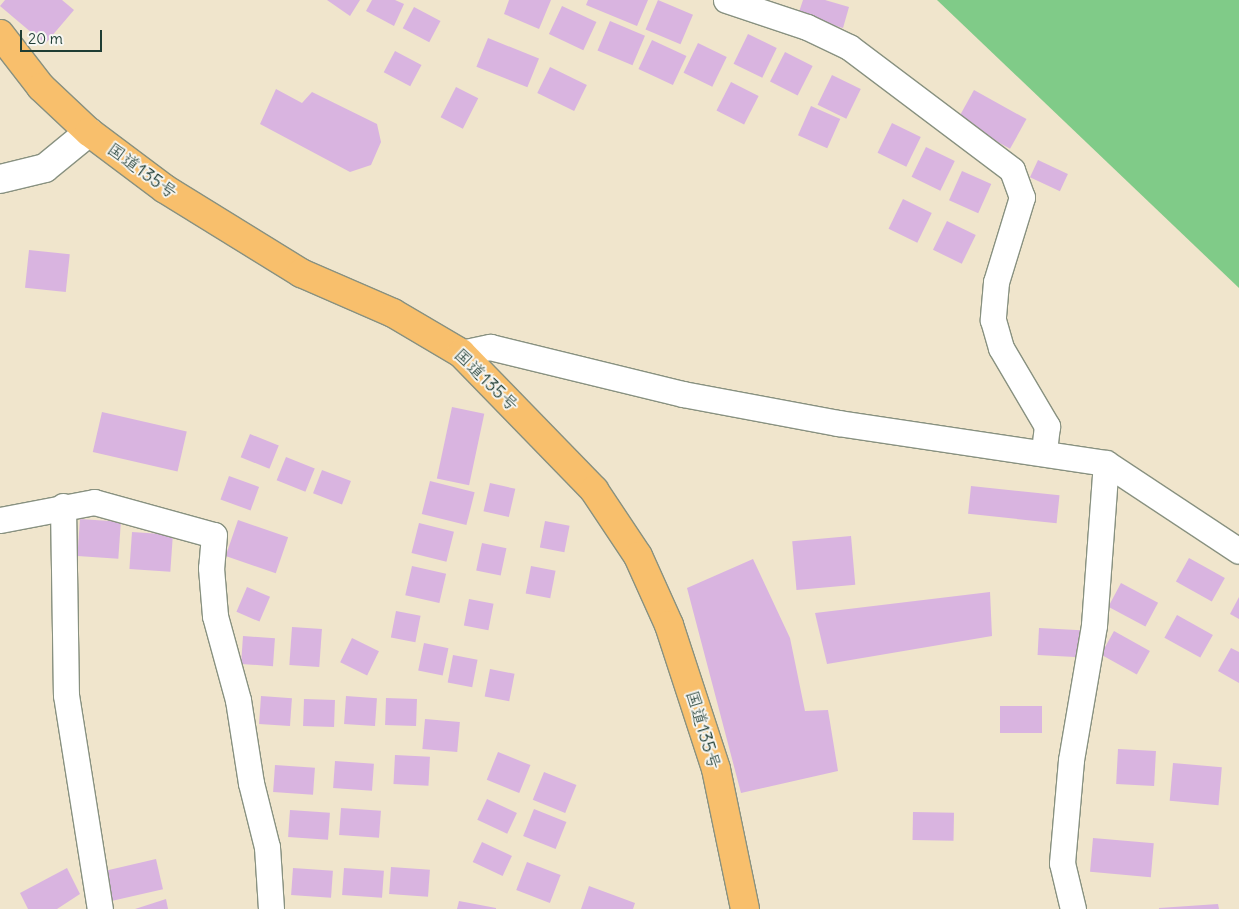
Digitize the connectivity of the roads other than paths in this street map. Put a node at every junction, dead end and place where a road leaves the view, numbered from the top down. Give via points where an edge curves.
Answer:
1 (726, 0) edge
2 (0, 34) edge
3 (89, 132) junction
4 (0, 179) edge
5 (461, 353) junction
6 (1044, 452) junction
7 (1106, 463) junction
8 (62, 506) junction
9 (0, 520) edge
10 (1239, 551) edge
11 (100, 909) edge
12 (271, 909) edge
13 (745, 909) edge
14 (1073, 909) edge

1 - 6 street via 807,27 849,47 1012,170 1022,197 996,282 993,320 1001,348 1047,426
2 - 3 highway, 国道135号 via 41,87
3 - 4 street via 45,168
3 - 5 highway, 国道135号 via 165,189 301,273 394,313
5 - 6 street via 490,347 682,394 838,423
5 - 13 highway, 国道135号 via 594,490 638,556 669,625 716,769
6 - 7 street
7 - 10 street
7 - 14 street via 1094,625 1071,760 1062,863
8 - 9 street
8 - 11 street via 66,695
8 - 12 street via 94,502 214,535 211,568 216,616 238,700 251,783 267,847

